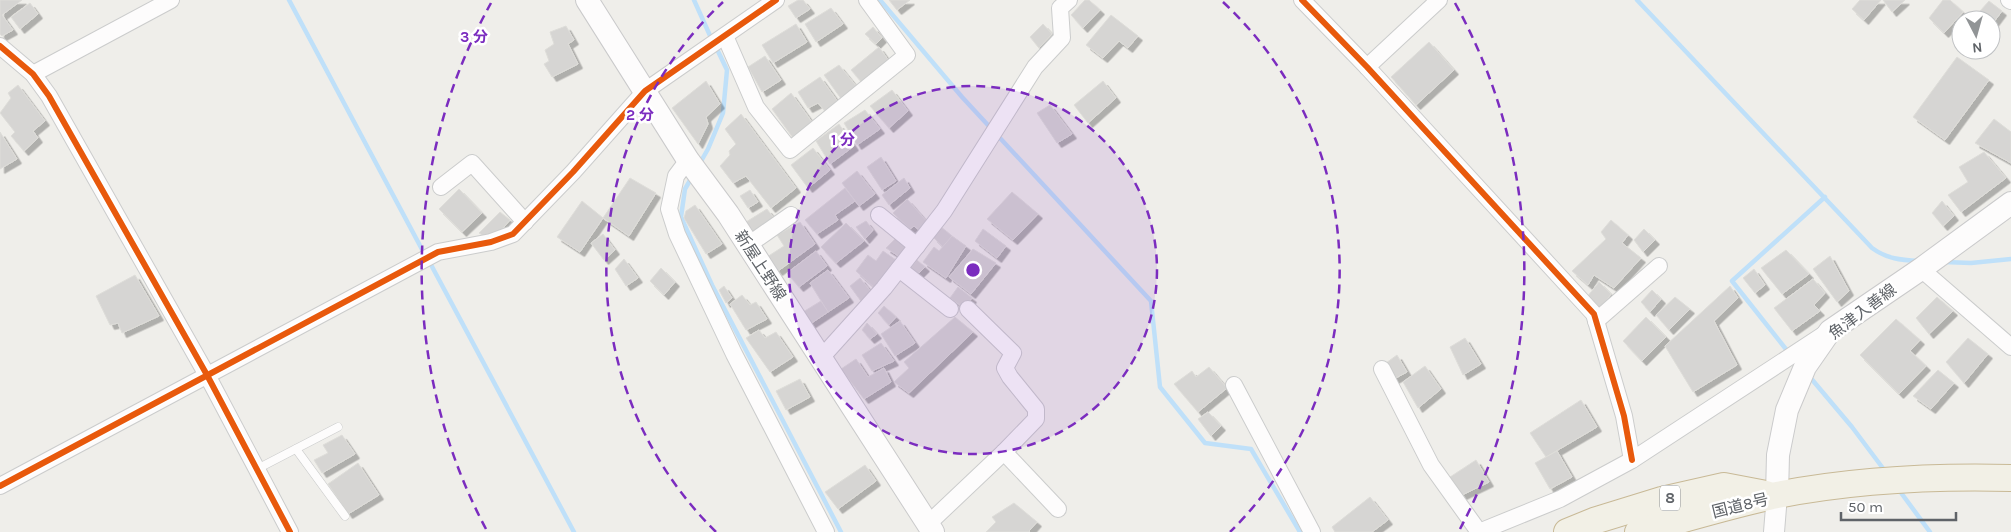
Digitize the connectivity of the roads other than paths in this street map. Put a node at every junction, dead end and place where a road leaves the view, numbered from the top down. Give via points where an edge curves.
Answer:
1 (171, 0) edge
2 (587, 0) edge
3 (776, 0) edge
4 (867, 0) edge
5 (1069, 0) edge
6 (1302, 0) edge
7 (1439, 0) edge
8 (725, 36) junction
9 (0, 47) edge
10 (1367, 67) junction
11 (33, 74) junction
12 (645, 91) junction
13 (688, 160) junction
14 (441, 187) dead end
15 (2010, 206) edge
16 (879, 215) dead end
17 (791, 216) dead end
18 (525, 222) junction
19 (748, 245) junction
20 (917, 246) junction
21 (1658, 266) dead end
22 (1921, 268) junction
23 (899, 269) junction
24 (950, 309) dead end
25 (968, 309) dead end
26 (1596, 321) junction
27 (1830, 331) junction
28 (2011, 347) edge
29 (821, 358) junction
30 (1382, 368) dead end
31 (207, 375) junction
32 (1234, 385) dead end
33 (338, 427) dead end
34 (296, 449) junction
35 (1004, 452) junction
36 (1632, 460) junction
37 (257, 469) junction
38 (2011, 478) edge
39 (0, 486) edge
40 (1777, 496) junction
41 (1058, 509) dead end
42 (345, 516) dead end
43 (930, 528) edge
44 (290, 532) edge
45 (826, 532) edge
46 (1312, 532) edge
47 (1479, 532) edge
48 (1567, 532) edge
49 (1638, 532) edge
50 (1774, 532) edge

1 - 11 street
2 - 12 main road, 新屋上野線
3 - 8 street
4 - 8 street via 907,55 790,150 756,108
5 - 20 street via 1060,8 1062,38 1035,67 944,212
6 - 10 street
7 - 10 street
8 - 12 street
9 - 11 street
10 - 26 street via 1594,314
11 - 31 street
12 - 13 main road, 新屋上野線
12 - 18 street
13 - 19 main road, 新屋上野線
13 - 45 street via 676,176 669,209 677,234 734,354
14 - 18 street via 472,163
15 - 22 main road, 魚津入善線
16 - 20 street
17 - 19 street
18 - 31 street via 513,234 492,242 438,252
19 - 29 main road, 新屋上野線
20 - 23 street
21 - 26 street
22 - 27 main road, 魚津入善線
22 - 28 street
23 - 24 street
23 - 29 street
25 - 35 street via 1013,353 1005,368 1036,409 1036,419
26 - 36 street via 1624,416
27 - 36 street
27 - 40 main road, 魚津入善線 via 1805,367 1787,410 1778,455
29 - 43 main road, 新屋上野線
30 - 47 street via 1431,465
31 - 37 street
31 - 39 street
32 - 46 street
33 - 34 lane
34 - 37 lane
34 - 42 lane
35 - 41 street
35 - 43 street
36 - 47 street via 1560,499
37 - 44 street
38 - 40 highway, 8 via 1920,478
40 - 48 highway, 国道8号 / 8 via 1724,486 1662,500
40 - 49 highway, 国道8号 / 8
40 - 50 street

